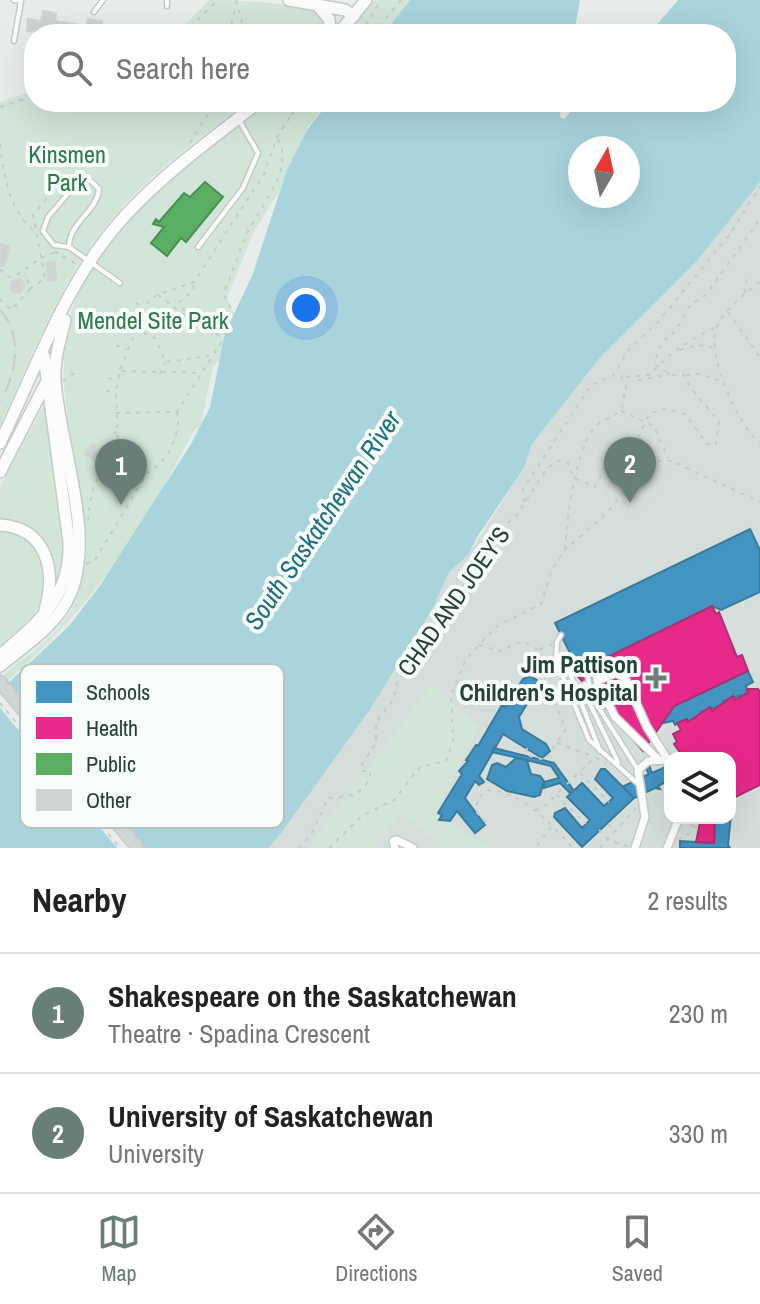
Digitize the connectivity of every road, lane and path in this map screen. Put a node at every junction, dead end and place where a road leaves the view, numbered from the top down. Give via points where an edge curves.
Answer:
1 (14, 0) edge
2 (103, 0) edge
3 (218, 0) edge
4 (236, 0) edge
5 (290, 0) edge
6 (366, 0) edge
7 (381, 0) edge
8 (401, 0) edge
9 (317, 5) junction
10 (235, 7) junction
11 (94, 12) dead end
12 (354, 16) junction
13 (193, 24) edge
14 (231, 24) edge
15 (241, 24) edge
16 (330, 24) edge
17 (347, 24) edge
18 (366, 24) edge
19 (381, 24) edge
20 (14, 41) dead end
21 (24, 99) edge
22 (0, 107) edge
23 (209, 112) edge
24 (246, 112) edge
25 (292, 112) edge
26 (295, 112) edge
27 (238, 118) junction
28 (287, 118) junction
29 (277, 137) junction
30 (0, 144) edge
31 (186, 151) dead end
32 (64, 177) dead end
33 (760, 186) edge
34 (760, 219) edge
35 (36, 231) junction
36 (69, 247) junction
37 (198, 247) dead end
38 (40, 259) junction
39 (87, 261) junction
40 (0, 269) edge
41 (25, 272) junction
42 (747, 276) dead end
43 (194, 282) junction
44 (760, 282) edge
45 (120, 283) dead end
46 (30, 289) junction
47 (73, 290) junction
48 (157, 295) junction
49 (744, 295) junction
50 (0, 299) edge
51 (136, 303) dead end
52 (145, 307) junction
53 (177, 307) junction
54 (727, 311) junction
55 (125, 325) dead end
56 (717, 327) junction
57 (135, 329) junction
58 (702, 335) junction
59 (225, 337) junction
60 (713, 342) junction
61 (116, 345) dead end
62 (713, 347) junction
63 (127, 350) junction
64 (678, 350) junction
65 (44, 352) junction
66 (210, 356) junction
67 (760, 357) edge
68 (166, 362) junction
69 (656, 365) junction
70 (618, 369) junction
71 (120, 370) junction
72 (75, 373) dead end
73 (202, 373) junction
74 (160, 374) junction
75 (670, 374) junction
76 (684, 375) junction
77 (625, 377) junction
78 (108, 378) dead end
79 (633, 378) junction
80 (119, 380) junction
81 (725, 382) junction
82 (51, 385) junction
83 (106, 391) dead end
84 (116, 392) junction
85 (620, 411) junction
86 (177, 412) junction
87 (116, 413) junction
88 (646, 422) junction
89 (117, 429) junction
90 (0, 443) edge
91 (760, 443) edge
92 (669, 460) junction
93 (103, 464) junction
94 (0, 472) edge
95 (574, 478) junction
96 (760, 502) edge
97 (525, 503) junction
98 (88, 523) dead end
99 (0, 525) edge
100 (86, 550) dead end
101 (565, 551) junction
102 (85, 565) junction
103 (83, 573) dead end
104 (43, 619) junction
105 (561, 635) dead end
106 (478, 644) junction
107 (557, 645) junction
108 (538, 650) junction
109 (0, 655) edge
110 (573, 660) dead end
111 (0, 666) edge
112 (0, 674) edge
113 (597, 681) junction
114 (0, 682) edge
115 (585, 684) dead end
116 (0, 693) edge
117 (20, 698) edge
118 (0, 703) edge
119 (20, 706) edge
120 (20, 717) edge
121 (20, 727) edge
122 (556, 742) junction
123 (527, 748) dead end
124 (583, 753) junction
125 (601, 753) junction
126 (664, 754) edge
127 (595, 757) junction
128 (658, 759) junction
129 (664, 761) edge
130 (586, 765) junction
131 (618, 769) junction
132 (638, 770) junction
133 (579, 772) junction
134 (481, 783) dead end
135 (637, 783) junction
136 (485, 791) junction
137 (556, 795) junction
138 (609, 802) dead end
139 (637, 802) dead end
140 (534, 810) junction
141 (486, 822) dead end
142 (586, 824) dead end
143 (608, 824) dead end
144 (677, 824) edge
145 (693, 824) edge
146 (552, 826) junction
147 (692, 827) junction
148 (103, 828) edge
149 (111, 828) edge
150 (121, 828) edge
151 (128, 828) edge
152 (599, 830) dead end
153 (616, 832) junction
154 (697, 833) dead end
155 (609, 840) junction
156 (537, 846) edge
157 (571, 847) edge
158 (120, 848) edge
159 (128, 848) edge
160 (138, 848) edge
161 (145, 848) edge
162 (298, 848) edge
163 (329, 848) edge
164 (395, 848) edge
165 (413, 848) edge
166 (600, 848) edge
167 (606, 848) edge
168 (632, 848) edge
169 (667, 848) edge
170 (674, 848) edge

1 - 20 lane via 21,1
2 - 11 lane
3 - 13 path
4 - 10 path
5 - 9 street
6 - 12 street
7 - 18 path
8 - 19 path
9 - 12 street
9 - 16 street
10 - 14 path
10 - 15 path
12 - 17 street
21 - 22 path
23 - 31 path
24 - 27 street
25 - 28 path
26 - 28 path
27 - 37 lane via 258,153 243,188
27 - 39 street via 153,188
28 - 29 path
29 - 43 path via 264,174
29 - 59 path via 284,154 277,183 250,227 225,290 235,316
30 - 35 path via 4,177 19,217
32 - 35 path via 33,215
33 - 70 path via 730,234 629,349
34 - 69 path via 706,295 690,305 657,352
35 - 38 path
36 - 36 lane via 69,235 98,197 99,189 91,181 79,181 43,223 47,239 60,248
36 - 39 lane
38 - 39 path via 55,253 76,262 77,270
38 - 41 path
38 - 46 path via 45,278
39 - 45 lane
39 - 47 street
40 - 41 path via 9,277
41 - 46 path
42 - 49 path
43 - 48 path
43 - 53 path
44 - 49 path
46 - 50 path via 11,310
47 - 65 street
47 - 82 street
48 - 52 path
48 - 53 path
49 - 54 path
51 - 52 path
52 - 57 path
53 - 59 path via 199,326
54 - 56 path
54 - 67 path
55 - 57 path
56 - 58 path
56 - 60 path
57 - 63 path
57 - 68 path via 155,338
58 - 60 path
58 - 64 path
59 - 66 path
60 - 62 path
61 - 63 path
62 - 64 path
62 - 81 path
63 - 71 path
64 - 69 path
65 - 82 street
65 - 90 street
66 - 68 path
66 - 73 path
68 - 74 path
69 - 75 path
69 - 79 path via 650,375
70 - 77 path
70 - 97 path via 591,385 566,420 523,489
71 - 74 path
71 - 80 path
72 - 82 path
73 - 74 path
73 - 86 path
75 - 76 path
75 - 79 path via 644,381
76 - 81 path
76 - 88 path via 719,421 716,445 707,444 679,411 649,414
77 - 79 path
77 - 85 path
78 - 80 path
80 - 84 path
81 - 91 path via 743,427
82 - 94 street
82 - 104 street via 69,555 65,582
82 - 111 street via 74,507 78,563 59,612
83 - 84 path
84 - 87 path
85 - 88 path
85 - 95 path via 590,434
86 - 87 path
86 - 102 path via 179,433 157,468 147,473 95,560
87 - 89 path
88 - 92 path via 654,426
88 - 95 path, CHAD AND JOEY'S via 634,447 609,459 595,487
89 - 93 path
89 - 93 path via 118,447
92 - 96 path
92 - 101 path via 638,473 607,513
93 - 98 path via 90,493
95 - 97 path, CHAD AND JOEY'S via 568,463 554,462
95 - 101 path
97 - 162 path, CHAD AND JOEY'S via 491,537 424,649 397,682 393,700 376,723 376,743 361,766 371,771 368,783 352,796 328,798 310,837
99 - 104 street via 27,533 46,554 52,577
100 - 102 path
101 - 106 path via 552,569 541,604 510,617
102 - 103 path
104 - 109 street
105 - 107 lane
106 - 108 path via 499,651 523,641
106 - 163 path via 451,695 449,757 420,767 394,800 362,816
107 - 108 path
107 - 125 lane via 556,660 583,727
108 - 122 path via 566,729
110 - 125 lane via 567,666
112 - 117 path, bridge
113 - 126 street via 616,673 625,678
113 - 128 street via 615,717
113 - 132 lane via 588,667 592,697
114 - 119 main road, bridge
115 - 131 lane
116 - 120 main road
118 - 121 path
122 - 123 path via 545,760 526,755
122 - 124 path
124 - 127 path
124 - 130 path
125 - 131 lane
127 - 130 path
127 - 131 path
128 - 129 street
128 - 132 street
130 - 133 path
131 - 135 lane
132 - 135 street
133 - 137 path
133 - 138 path
134 - 136 path
135 - 168 street via 645,817
136 - 140 path via 508,795
136 - 141 path via 476,807
137 - 140 path
137 - 142 path
139 - 153 path
140 - 146 path
143 - 153 path
144 - 169 street
145 - 147 path
146 - 156 path
146 - 157 path
147 - 154 path via 697,826
147 - 170 path
148 - 158 path
149 - 159 main road
150 - 160 main road, bridge
151 - 161 path, bridge
152 - 155 path
153 - 155 path
155 - 166 path
155 - 167 path
155 - 168 path
164 - 165 street via 397,840

